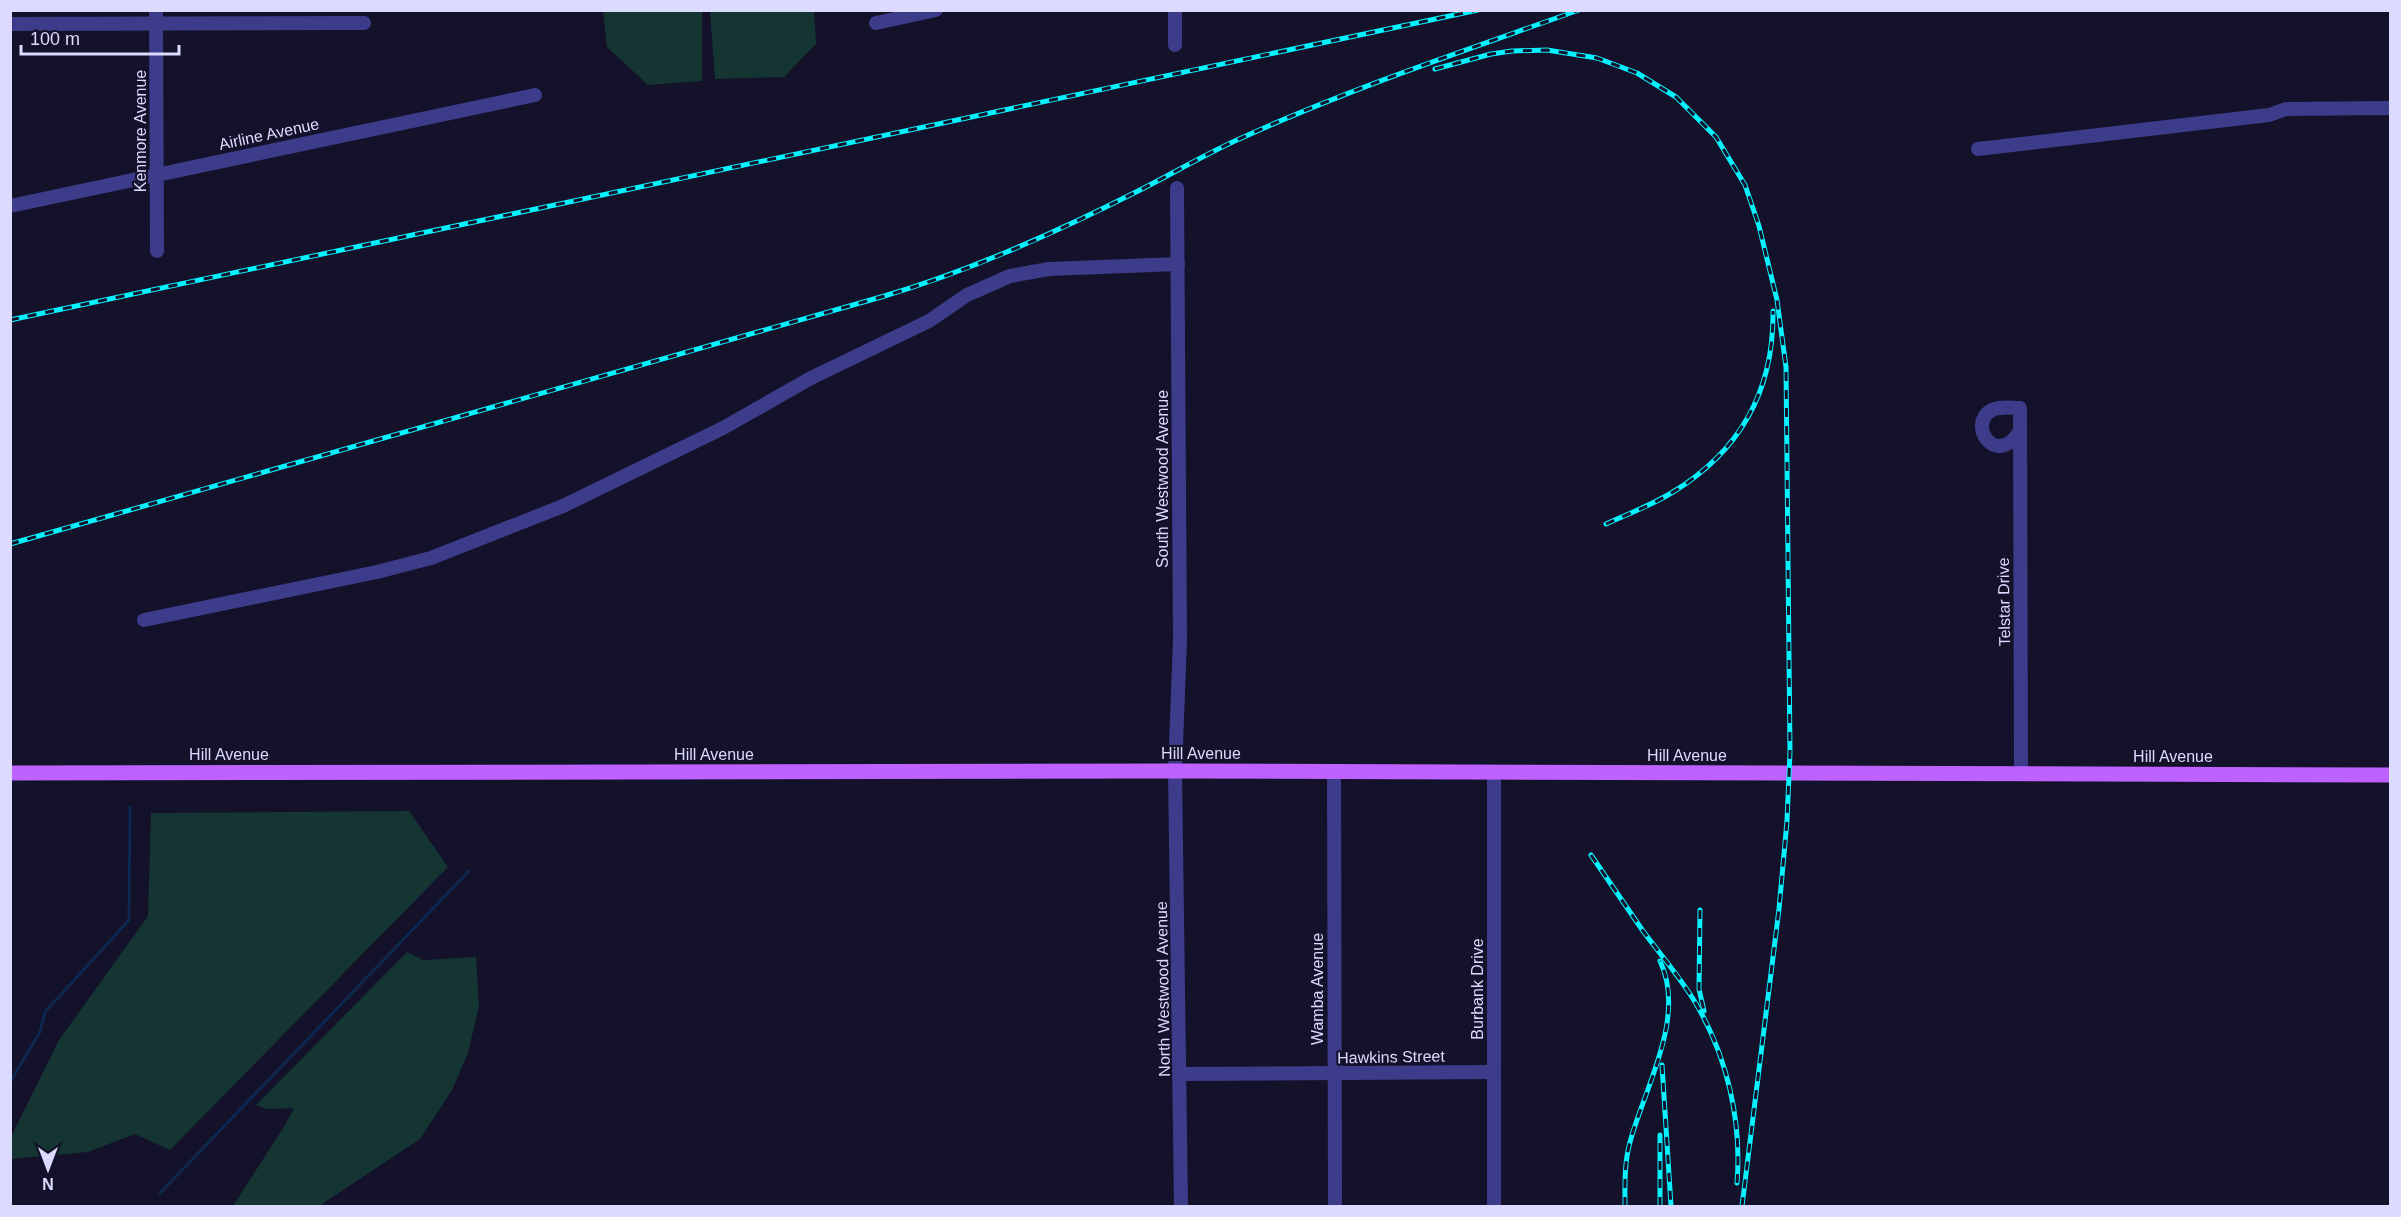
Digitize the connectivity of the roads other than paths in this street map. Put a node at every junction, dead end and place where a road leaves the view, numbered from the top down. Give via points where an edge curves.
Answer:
1 (936, 10) edge
2 (1175, 10) edge
3 (156, 17) edge
4 (364, 23) dead end
5 (876, 23) dead end
6 (10, 24) edge
7 (1175, 45) dead end
8 (535, 95) dead end
9 (2391, 108) edge
10 (1978, 149) dead end
11 (157, 175) junction
12 (1177, 188) dead end
13 (10, 206) edge
14 (157, 251) dead end
15 (1178, 264) junction
16 (2020, 431) dead end
17 (144, 620) dead end
18 (1175, 771) junction
19 (1334, 771) junction
20 (1494, 772) junction
21 (10, 773) edge
22 (2021, 773) junction
23 (2391, 775) edge
24 (1493, 1072) junction
25 (1181, 1074) junction
26 (1334, 1074) junction
27 (1181, 1206) edge
28 (1335, 1206) edge
29 (1494, 1206) edge

1 - 5 street
2 - 7 street
3 - 4 street
3 - 6 street
3 - 11 street, Kenmore Avenue
8 - 11 street, Airline Avenue
9 - 10 street via 2286,109 2269,115
11 - 13 street, Airline Avenue
11 - 14 street, Kenmore Avenue
12 - 15 street, South Westwood Avenue
15 - 17 street via 1049,269 1010,276 967,295 929,321 811,378 723,428 563,506 431,558
15 - 18 street, South Westwood Avenue via 1180,640
16 - 22 street, Telstar Drive
18 - 19 main road, Hill Avenue
18 - 21 main road, Hill Avenue
18 - 25 street, North Westwood Avenue
19 - 20 main road, Hill Avenue
19 - 26 street, Wamba Avenue
20 - 22 main road, Hill Avenue
20 - 24 street, Burbank Drive
22 - 23 main road, Hill Avenue
24 - 26 street, Hawkins Street
24 - 29 street, Burbank Drive
25 - 26 street, Hawkins Street
25 - 27 street, North Westwood Avenue
26 - 28 street, Wamba Avenue

